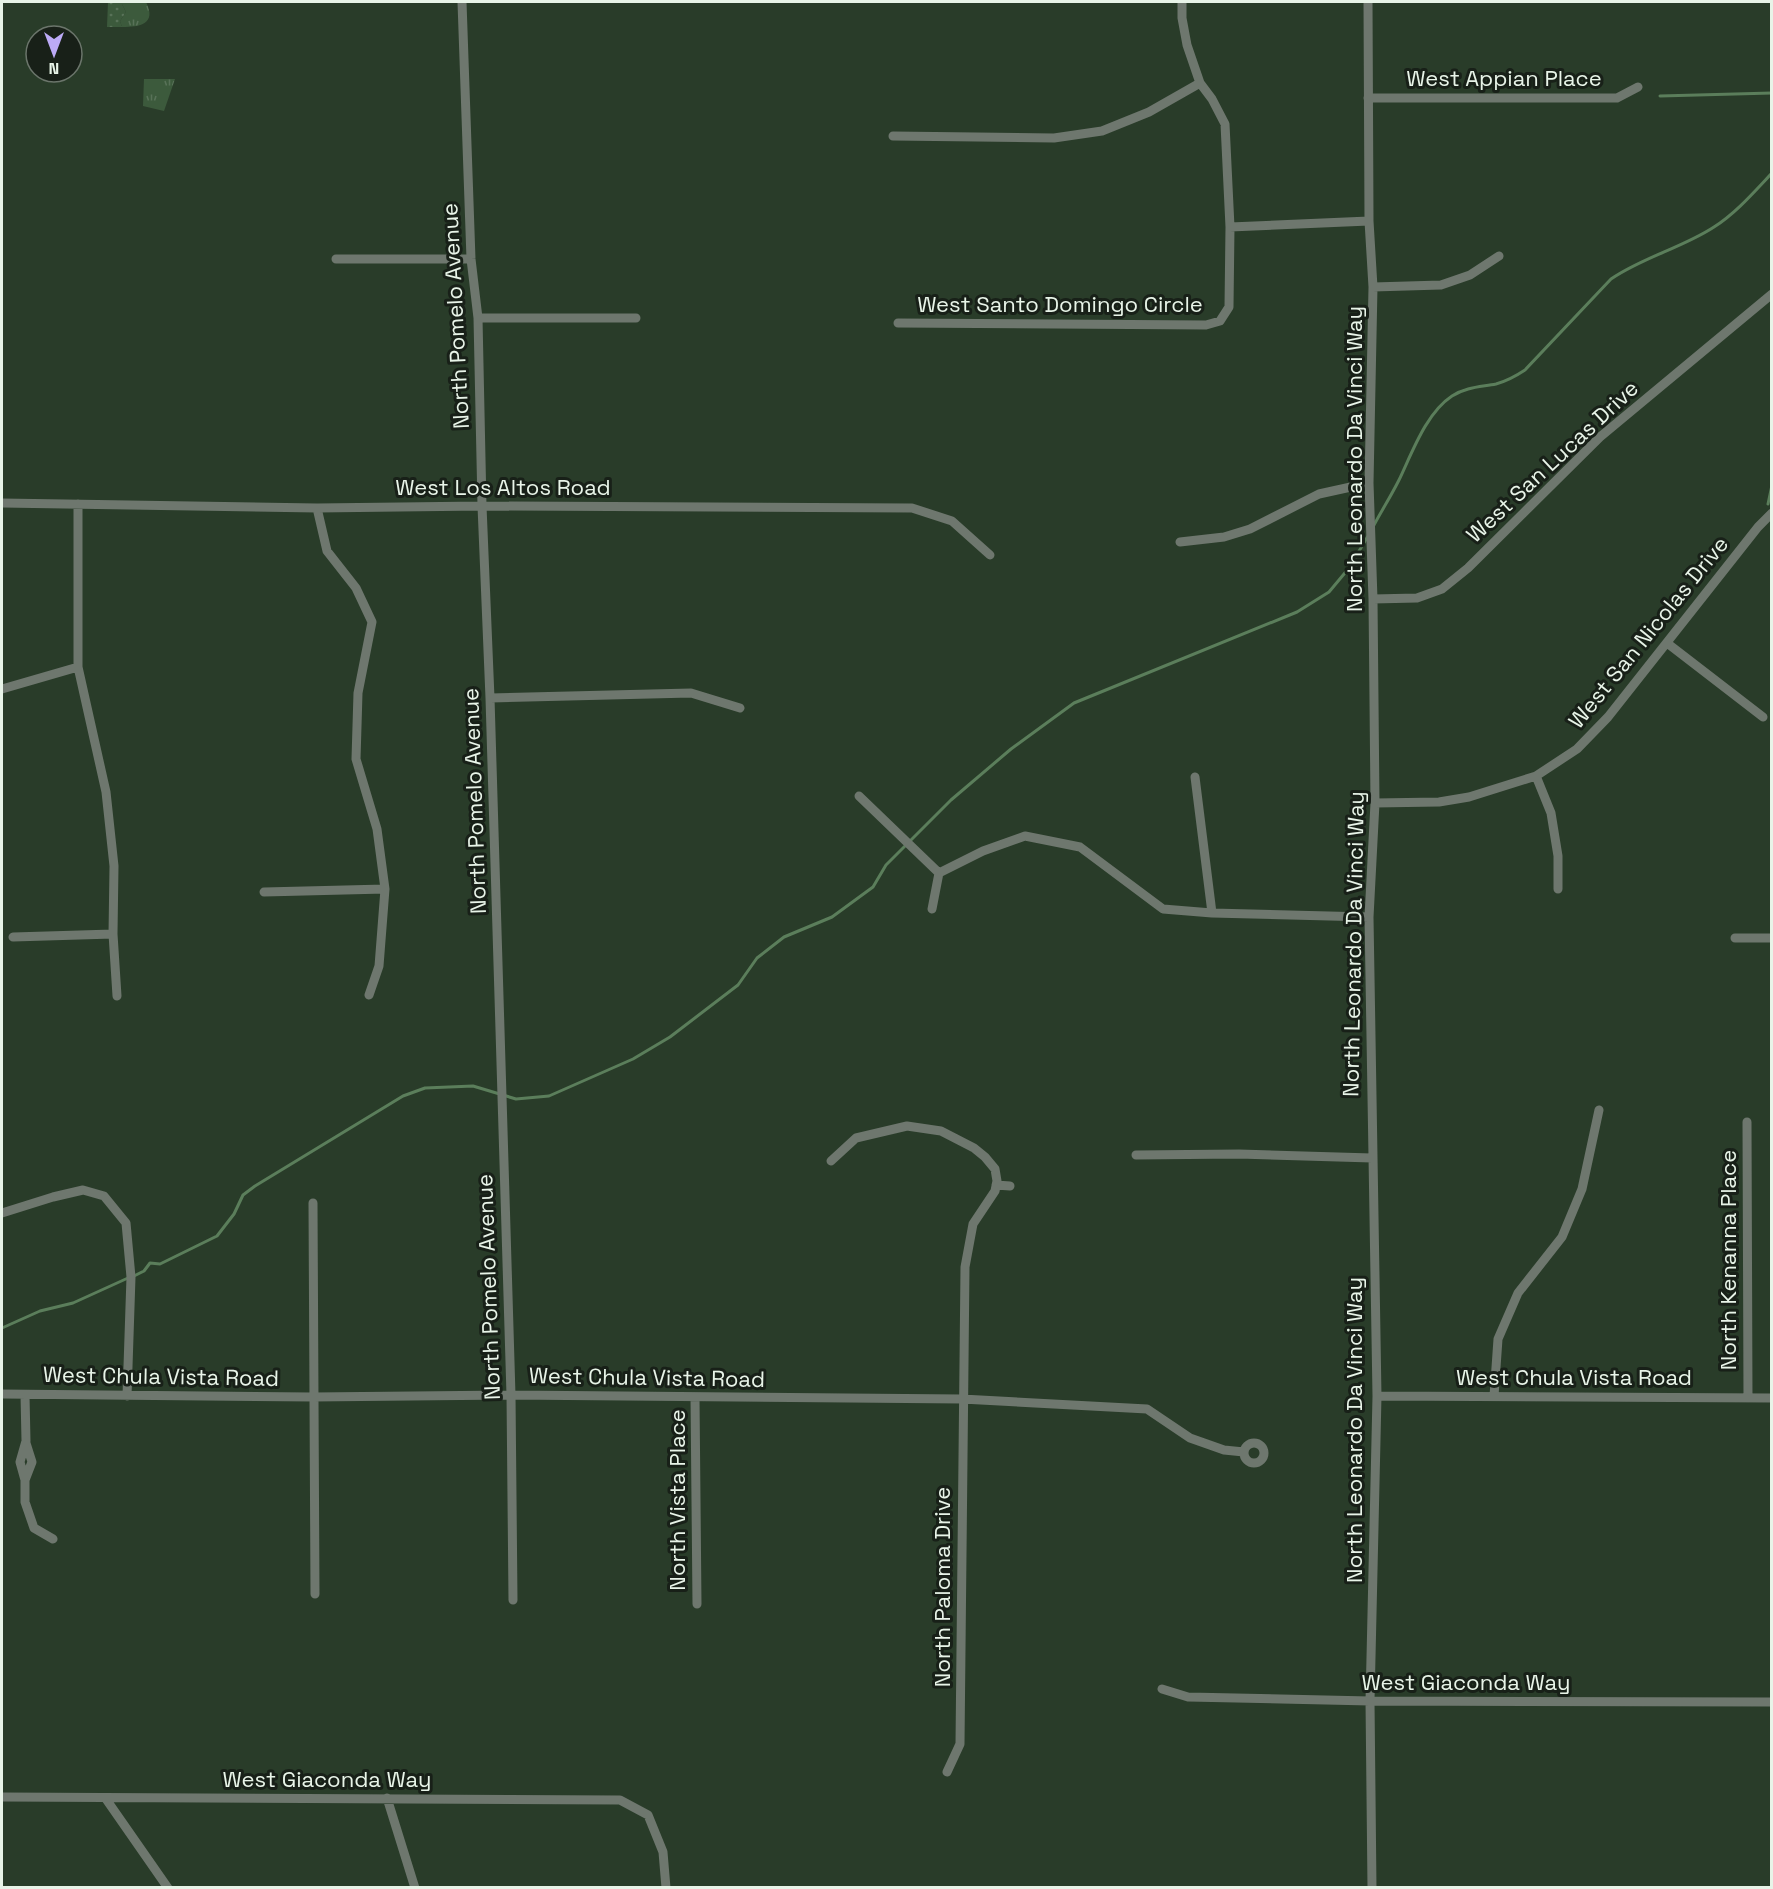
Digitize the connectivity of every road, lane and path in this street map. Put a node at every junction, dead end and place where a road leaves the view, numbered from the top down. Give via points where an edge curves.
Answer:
1 (462, 2) edge
2 (1182, 2) edge
3 (1368, 2) edge
4 (1200, 83) junction
5 (1638, 87) dead end
6 (1368, 98) junction
7 (893, 136) dead end
8 (1369, 221) junction
9 (1230, 227) junction
10 (1499, 256) dead end
11 (336, 259) dead end
12 (471, 259) junction
13 (1373, 287) junction
14 (1772, 294) edge
15 (478, 318) junction
16 (636, 318) dead end
17 (898, 323) dead end
18 (1369, 483) junction
19 (2, 503) edge
20 (78, 504) junction
21 (482, 506) junction
22 (317, 508) junction
23 (1772, 513) edge
24 (1180, 542) dead end
25 (990, 555) dead end
26 (1373, 599) junction
27 (1667, 643) junction
28 (78, 667) junction
29 (2, 689) edge
30 (490, 698) junction
31 (740, 708) dead end
32 (1763, 717) dead end
33 (1536, 776) junction
34 (1194, 777) dead end
35 (859, 796) dead end
36 (1375, 803) junction
37 (939, 873) junction
38 (385, 889) junction
39 (1557, 889) dead end
40 (264, 892) dead end
41 (932, 909) dead end
42 (1212, 913) junction
43 (1369, 916) junction
44 (113, 934) junction
45 (13, 937) dead end
46 (1735, 938) dead end
47 (1772, 938) edge
48 (369, 995) dead end
49 (117, 996) dead end
50 (1599, 1110) dead end
51 (1747, 1122) dead end
52 (1136, 1155) dead end
53 (1372, 1158) junction
54 (831, 1161) dead end
55 (996, 1185) junction
56 (1010, 1186) dead end
57 (313, 1203) dead end
58 (2, 1213) edge
59 (2, 1394) edge
60 (25, 1395) junction
61 (511, 1395) junction
62 (127, 1396) junction
63 (1377, 1396) junction
64 (1494, 1396) junction
65 (313, 1397) junction
66 (695, 1397) junction
67 (1748, 1397) junction
68 (1772, 1398) edge
69 (962, 1400) junction
70 (1244, 1452) dead end
71 (53, 1539) dead end
72 (315, 1594) dead end
73 (513, 1600) dead end
74 (697, 1604) dead end
75 (1162, 1689) dead end
76 (1370, 1701) junction
77 (1772, 1702) edge
78 (947, 1772) dead end
79 (2, 1797) edge
80 (387, 1798) junction
81 (106, 1799) junction
82 (168, 1887) edge
83 (415, 1887) edge
84 (666, 1887) edge
85 (1372, 1887) edge

1 - 12 street, North Pomelo Avenue
2 - 4 street via 1187,45
3 - 6 street, North Leonardo Da Vinci Way
4 - 7 street via 1149,112 1102,131 1054,138
4 - 9 street via 1225,124
5 - 6 street, West Appian Place via 1617,98
6 - 8 street, North Leonardo Da Vinci Way
8 - 9 street
8 - 13 street, North Leonardo Da Vinci Way
9 - 17 street, West Santo Domingo Circle via 1229,307 1223,325
10 - 13 street via 1470,275 1441,285
11 - 12 street
12 - 15 street, North Pomelo Avenue
13 - 18 street, North Leonardo Da Vinci Way
14 - 26 street, West San Lucas Drive via 1600,437 1442,589 1417,598
15 - 16 street
15 - 21 street, North Pomelo Avenue
18 - 24 street via 1319,494 1250,529
18 - 26 street, North Leonardo Da Vinci Way
19 - 20 street, West Los Altos Road
20 - 22 street, West Los Altos Road
20 - 28 street
21 - 22 street, West Los Altos Road
21 - 25 street, West Los Altos Road via 912,508 952,521
21 - 30 street, North Pomelo Avenue
22 - 38 street via 327,551 356,588 372,622 358,693 356,759 377,828
23 - 27 street, West San Nicolas Drive
26 - 36 street, North Leonardo Da Vinci Way
27 - 32 street
27 - 33 street, West San Nicolas Drive via 1577,750
28 - 29 street
28 - 44 street via 106,792 114,866
30 - 31 street via 691,693
30 - 61 street, North Pomelo Avenue
33 - 36 street, West San Nicolas Drive via 1459,799
33 - 39 street via 1551,813
34 - 42 street
35 - 37 street
36 - 43 street, North Leonardo Da Vinci Way
37 - 41 street
37 - 42 street via 983,850 1025,836 1080,847 1163,909
38 - 40 street
38 - 48 street via 379,966
42 - 43 street
43 - 53 street, North Leonardo Da Vinci Way
44 - 45 street
44 - 49 street
46 - 47 street
50 - 64 street via 1582,1189 1562,1238 1518,1293 1498,1339
51 - 67 street, North Kenanna Place
52 - 53 street
53 - 63 street, North Leonardo Da Vinci Way
54 - 55 street via 856,1138 907,1126 941,1131 974,1148 995,1169
55 - 56 street
55 - 69 street, North Paloma Drive via 973,1224 964,1267
57 - 65 street
58 - 62 street via 83,1190 104,1196 126,1223 131,1277
59 - 60 street, West Chula Vista Road
60 - 62 street, West Chula Vista Road
60 - 71 street via 26,1441 32,1462 25,1480 25,1502 33,1528
61 - 65 street, West Chula Vista Road
61 - 66 street, West Chula Vista Road
61 - 73 street, North Pomelo Avenue
62 - 65 street, West Chula Vista Road
63 - 64 street, West Chula Vista Road
63 - 76 street, North Leonardo Da Vinci Way
64 - 67 street, West Chula Vista Road
65 - 72 street
66 - 69 street, West Chula Vista Road
66 - 74 street, North Vista Place
67 - 68 street, West Chula Vista Road
69 - 70 street, West Chula Vista Road via 1147,1409 1190,1438 1224,1450
69 - 78 street, North Paloma Drive via 960,1744
75 - 76 street, West Giaconda Way via 1188,1697
76 - 77 street, West Giaconda Way
76 - 85 street, North Leonardo Da Vinci Way
79 - 81 street, West Giaconda Way
80 - 81 street, West Giaconda Way
80 - 83 street
80 - 84 street, West Giaconda Way via 620,1800 648,1815 663,1852
81 - 82 street

